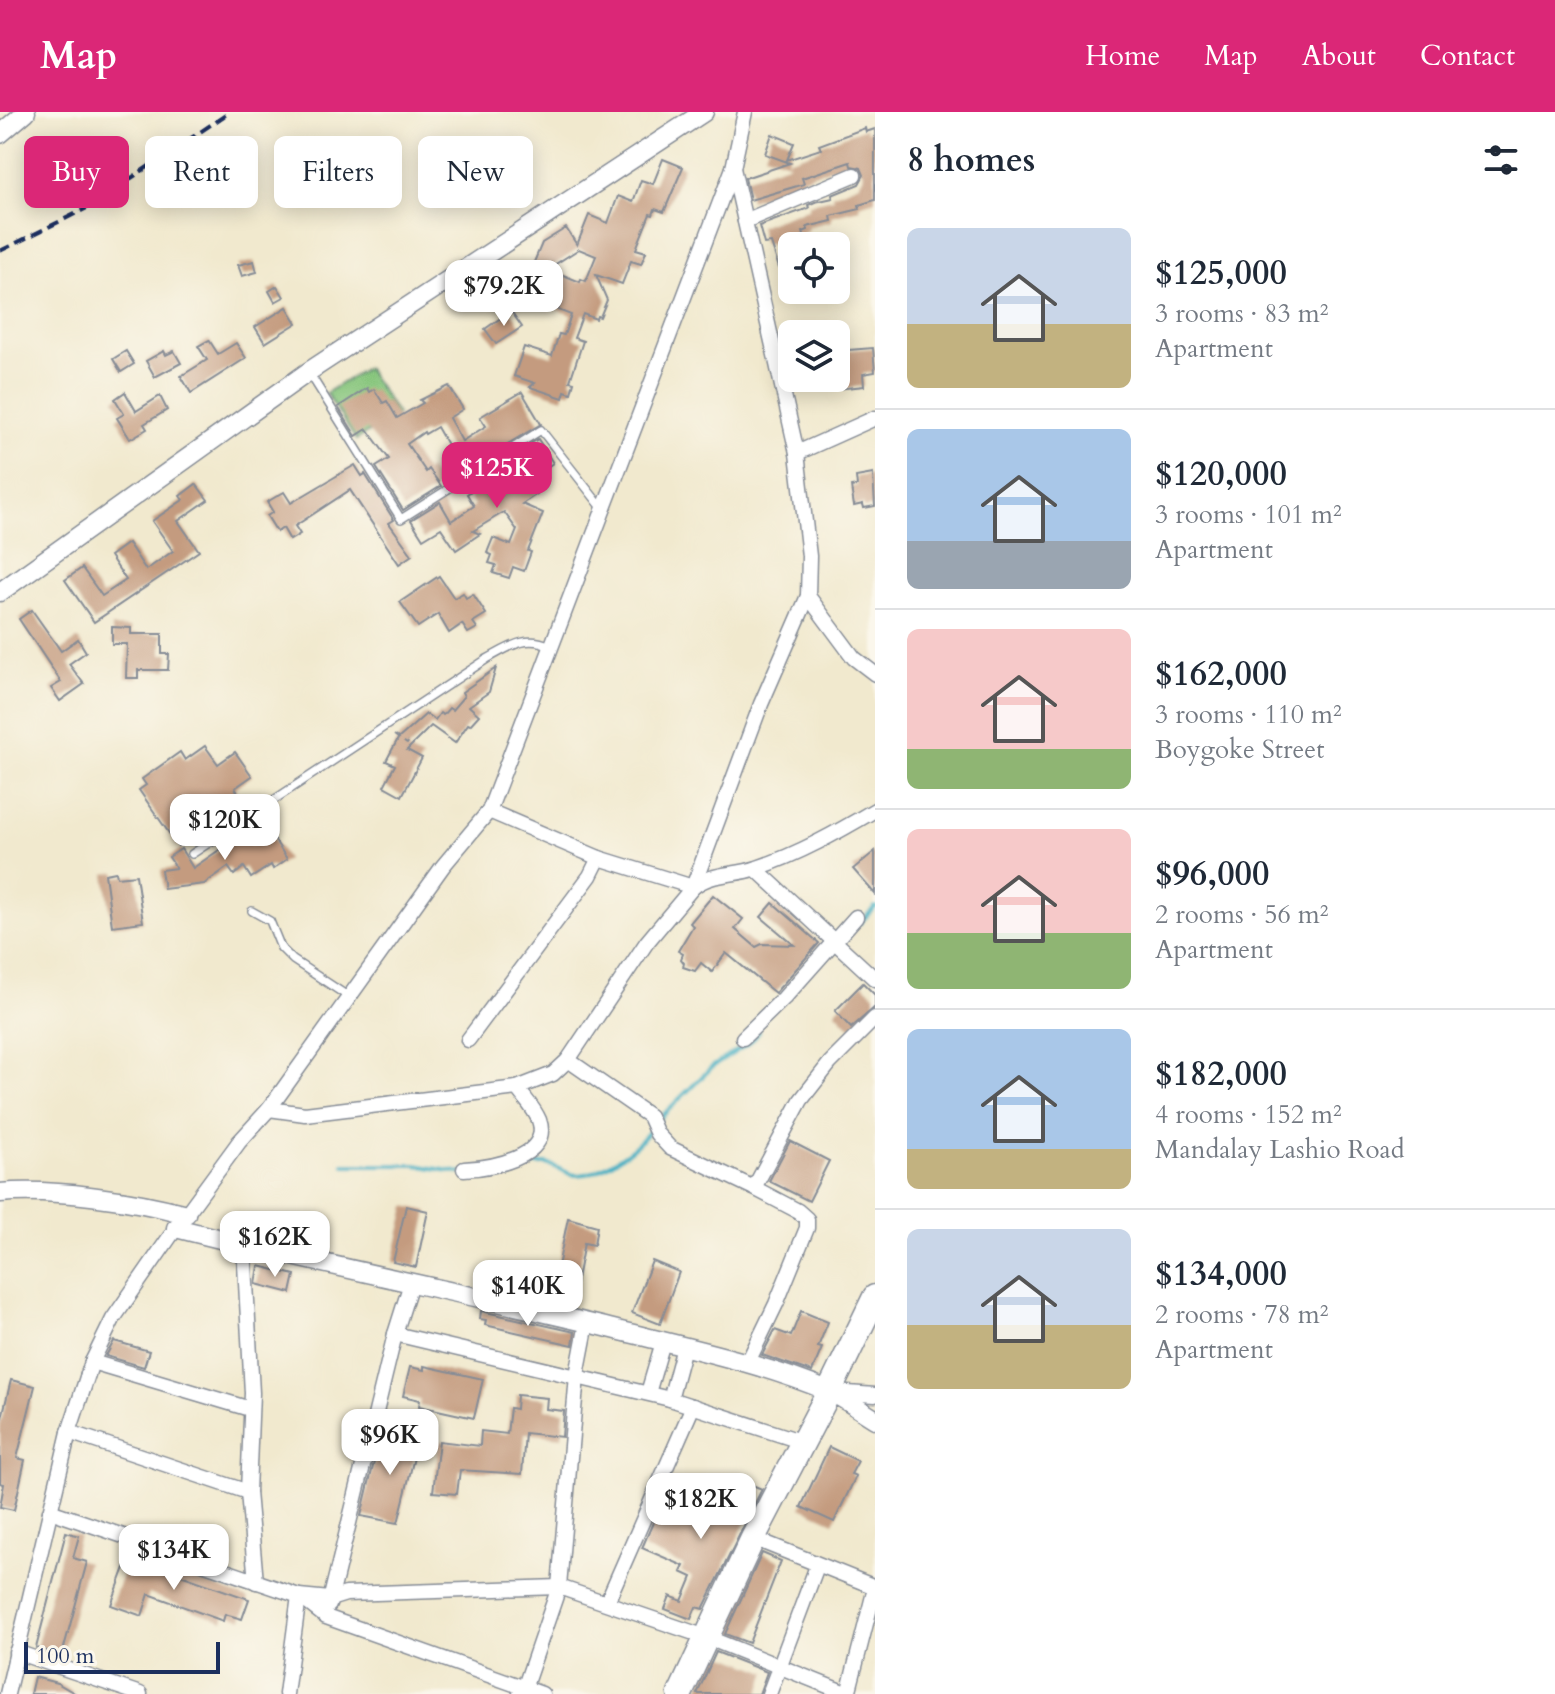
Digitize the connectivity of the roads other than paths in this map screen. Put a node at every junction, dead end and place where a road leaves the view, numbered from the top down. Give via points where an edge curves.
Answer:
1 (26, 112) edge
2 (704, 112) edge
3 (745, 112) edge
4 (0, 134) edge
5 (733, 168) junction
6 (854, 175) dead end
7 (745, 221) junction
8 (308, 372) junction
9 (875, 418) edge
10 (797, 453) junction
11 (603, 509) junction
12 (0, 592) edge
13 (808, 596) junction
14 (550, 646) junction
15 (875, 674) edge
16 (875, 810) edge
17 (489, 811) junction
18 (192, 854) dead end
19 (599, 858) junction
20 (756, 869) junction
21 (693, 887) junction
22 (252, 911) dead end
23 (856, 917) dead end
24 (834, 941) junction
25 (875, 979) edge
26 (349, 997) junction
27 (875, 1018) edge
28 (743, 1038) dead end
29 (468, 1040) dead end
30 (568, 1060) junction
31 (517, 1088) junction
32 (269, 1109) junction
33 (464, 1169) dead end
34 (754, 1188) junction
35 (0, 1193) edge
36 (181, 1221) junction
37 (244, 1246) junction
38 (411, 1283) junction
39 (875, 1297) edge
40 (587, 1323) junction
41 (395, 1334) junction
42 (663, 1342) junction
43 (684, 1347) junction
44 (92, 1362) junction
45 (747, 1364) junction
46 (577, 1375) junction
47 (829, 1392) junction
48 (648, 1393) junction
49 (875, 1395) edge
50 (670, 1399) junction
51 (693, 1406) junction
52 (250, 1409) junction
53 (875, 1419) edge
54 (69, 1432) junction
55 (803, 1442) junction
56 (248, 1492) junction
57 (50, 1511) junction
58 (753, 1538) junction
59 (817, 1566) junction
60 (256, 1582) junction
61 (559, 1587) junction
62 (875, 1588) edge
63 (299, 1596) junction
64 (330, 1599) junction
65 (607, 1602) junction
66 (326, 1617) junction
67 (706, 1637) junction
68 (16, 1652) junction
69 (778, 1666) junction
70 (522, 1690) edge
71 (7, 1694) edge
72 (140, 1694) edge
73 (286, 1694) edge
74 (542, 1694) edge
75 (680, 1694) edge
76 (769, 1694) edge
77 (848, 1694) edge

1 - 4 street
2 - 8 street
3 - 5 street
5 - 7 street
5 - 11 street
6 - 7 street
7 - 10 street
8 - 11 lane via 401,519 541,430
8 - 12 street
9 - 10 street
10 - 13 street via 809,556
11 - 14 street
13 - 15 street via 854,658
13 - 21 street via 761,704
14 - 17 street
14 - 18 lane via 537,639 512,645
16 - 20 street
17 - 19 street
17 - 26 street
19 - 21 street
19 - 29 street
20 - 21 street via 705,878
20 - 24 street
21 - 30 street via 647,942
22 - 26 lane via 270,921 281,948 293,960
23 - 24 street
24 - 25 street
24 - 28 street
26 - 32 street
27 - 34 street via 801,1100
30 - 31 street via 553,1074
30 - 34 street via 649,1116 670,1148
31 - 32 street via 305,1114
31 - 33 street via 539,1120 539,1139 511,1162
32 - 36 street
34 - 45 street via 798,1211 807,1219 807,1228
35 - 36 street via 118,1200
36 - 37 street
36 - 44 street via 113,1319
37 - 38 street
37 - 52 street
38 - 40 street
38 - 41 street
39 - 47 highway
40 - 42 street
40 - 46 street
41 - 46 street
41 - 64 street
42 - 43 street
42 - 48 street
43 - 45 street
43 - 50 street
44 - 52 street
44 - 54 street
45 - 47 street
46 - 48 street
46 - 61 street
47 - 49 street
47 - 53 street
47 - 55 highway
48 - 50 street
50 - 51 street
51 - 55 street
51 - 65 street
52 - 56 street
54 - 56 street
54 - 57 street
55 - 58 highway
56 - 60 street
57 - 60 street
57 - 68 street
58 - 59 street
58 - 67 highway
59 - 62 street
59 - 69 street
60 - 63 street
61 - 64 street via 346,1594
61 - 65 street
61 - 70 street
62 - 77 street
63 - 64 street
63 - 66 street
63 - 73 street
64 - 66 street
65 - 67 street
66 - 70 street
67 - 69 street
67 - 75 highway
68 - 71 street
68 - 72 street
69 - 76 street
69 - 77 street
70 - 74 street

